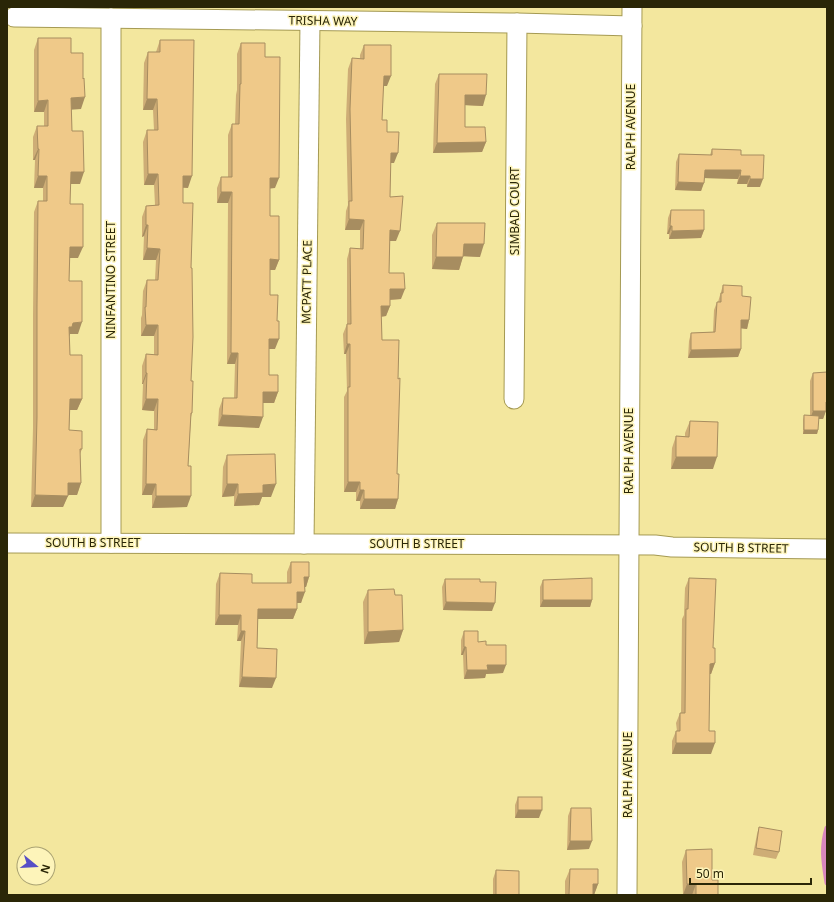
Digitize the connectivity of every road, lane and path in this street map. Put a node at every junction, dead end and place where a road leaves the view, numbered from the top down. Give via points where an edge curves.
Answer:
1 (632, 7) edge
2 (14, 17) dead end
3 (111, 18) junction
4 (310, 21) junction
5 (517, 23) junction
6 (632, 26) junction
7 (514, 399) dead end
8 (7, 543) edge
9 (111, 543) junction
10 (304, 544) junction
11 (629, 546) junction
12 (827, 548) edge
13 (627, 895) edge

1 - 6 street, RALPH AVENUE
2 - 3 street, TRISHA WAY
3 - 4 street, TRISHA WAY
3 - 9 street, NINFANTINO STREET
4 - 5 street, TRISHA WAY
4 - 10 street, MCPATT PLACE
5 - 6 street, TRISHA WAY
5 - 7 street, SIMBAD COURT
6 - 11 street, RALPH AVENUE
8 - 9 street, SOUTH B STREET
9 - 10 street, SOUTH B STREET
10 - 11 street, SOUTH B STREET
11 - 12 street, SOUTH B STREET
11 - 13 street, RALPH AVENUE

